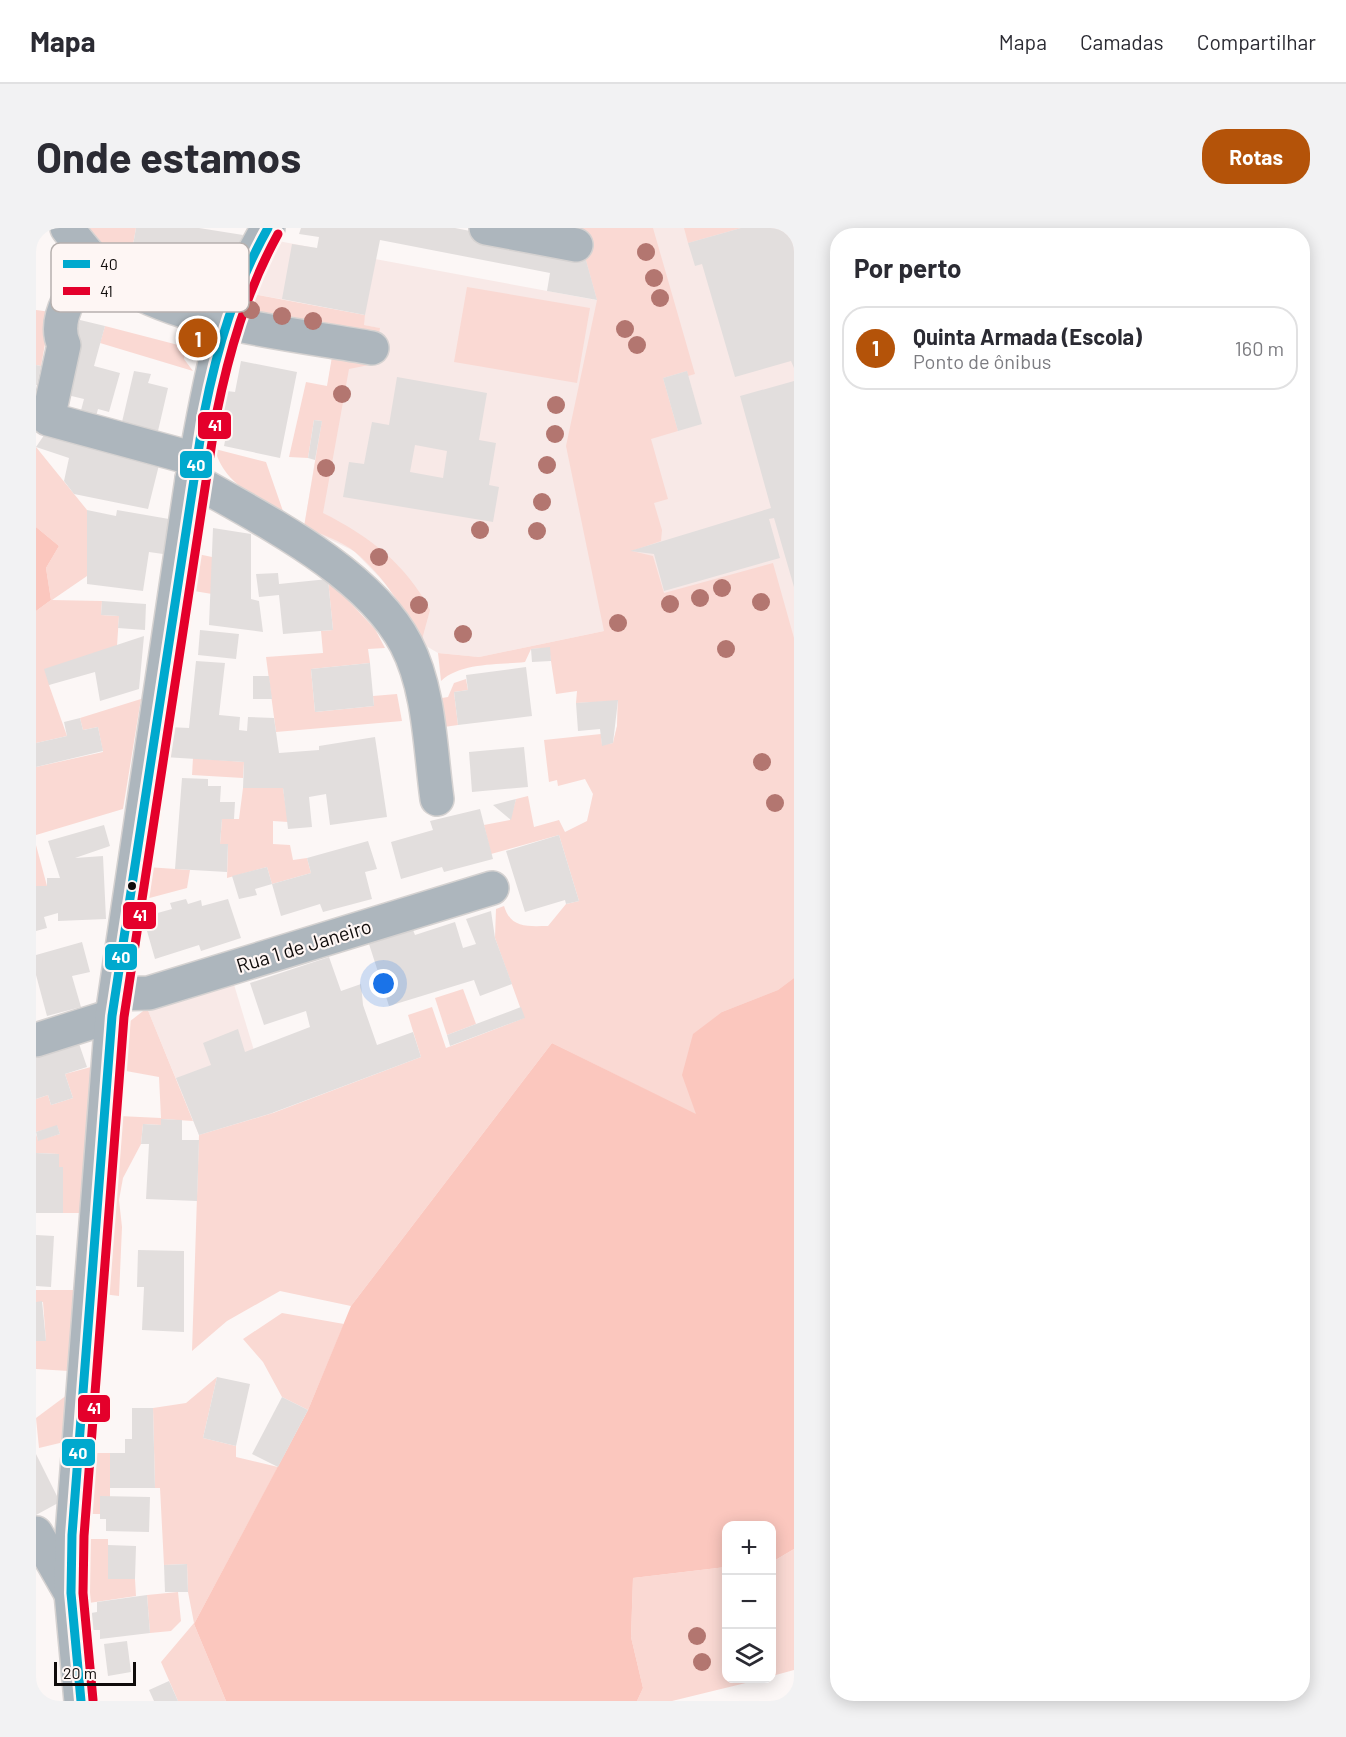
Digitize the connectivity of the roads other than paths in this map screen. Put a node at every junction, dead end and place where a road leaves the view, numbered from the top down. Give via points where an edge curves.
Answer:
1 (67, 228) edge
2 (268, 228) edge
3 (486, 228) edge
4 (80, 243) edge
5 (576, 245) dead end
6 (249, 269) edge
7 (65, 312) edge
8 (190, 312) edge
9 (229, 312) edge
10 (225, 320) junction
11 (372, 348) dead end
12 (194, 469) junction
13 (436, 800) dead end
14 (492, 888) dead end
15 (114, 1005) junction
16 (36, 1040) edge
17 (36, 1533) edge
18 (71, 1593) junction
19 (81, 1701) edge

1 - 4 street
2 - 6 street
3 - 5 street
7 - 12 street via 59,335 64,345 48,419
8 - 10 street
9 - 10 street
10 - 11 street
10 - 12 street
12 - 13 street via 333,566 384,609 407,645 422,690
12 - 15 street
14 - 15 street, Rua 1 de Janeiro
15 - 16 street, Rua 1 de Janeiro
15 - 18 street via 75,1478
17 - 18 street
18 - 19 street

